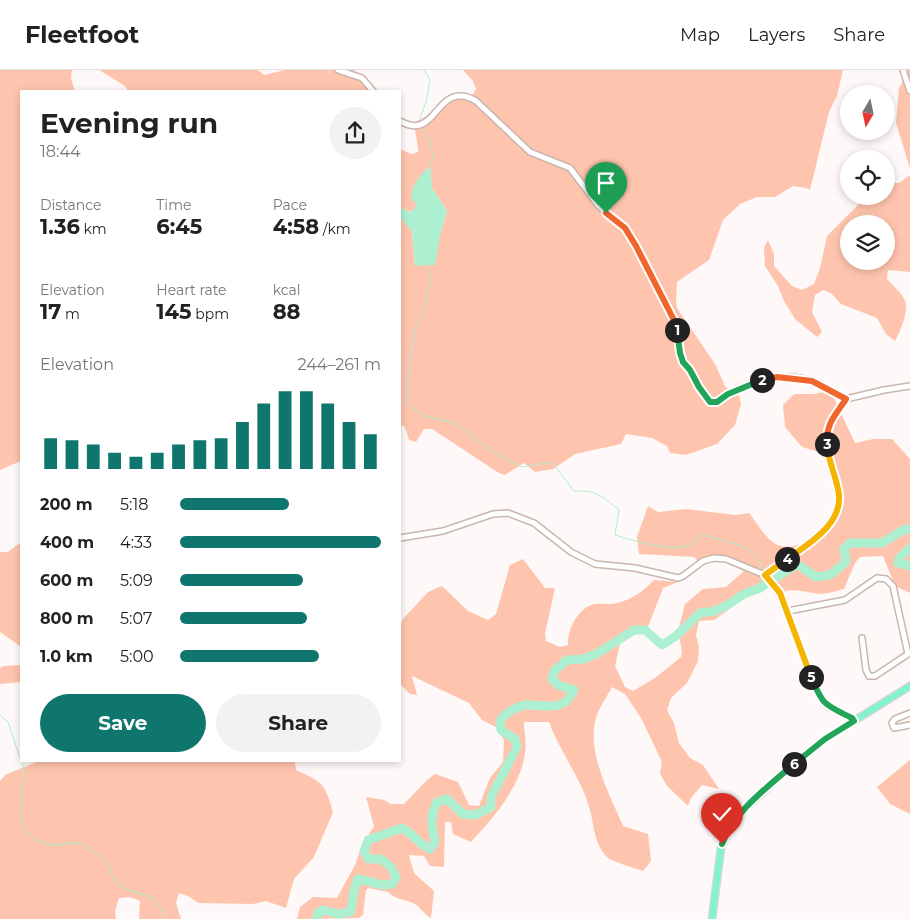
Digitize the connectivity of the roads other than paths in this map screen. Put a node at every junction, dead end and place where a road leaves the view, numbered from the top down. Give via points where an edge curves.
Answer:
1 (338, 70) edge
2 (904, 70) edge
3 (372, 90) edge
4 (910, 91) edge
5 (401, 120) edge
6 (910, 386) edge
7 (846, 399) junction
8 (401, 538) edge
9 (765, 575) junction
10 (788, 611) junction
11 (862, 638) dead end
12 (909, 654) edge
13 (910, 686) edge
14 (910, 713) edge
15 (854, 721) junction
16 (910, 726) edge
17 (712, 919) edge

1 - 3 street via 362,78
2 - 4 street
5 - 7 street via 413,126 422,124 448,100 467,96 530,152 570,168 598,205 625,228 636,246 677,326 683,362 710,402 717,402 751,383 777,377 812,381
6 - 7 street
7 - 9 street via 832,419 827,435 840,500 837,514 826,528
8 - 9 street via 443,531 508,513 527,519 576,554 602,566 635,568 678,578 703,561 714,558 726,559
9 - 10 street via 775,585
10 - 12 street via 845,600 872,580 886,579 892,583
10 - 15 street via 811,677 824,703
11 - 12 street via 869,676 875,676
13 - 15 main road
14 - 16 street via 892,723 894,728
15 - 17 main road via 797,761 738,817 721,848

